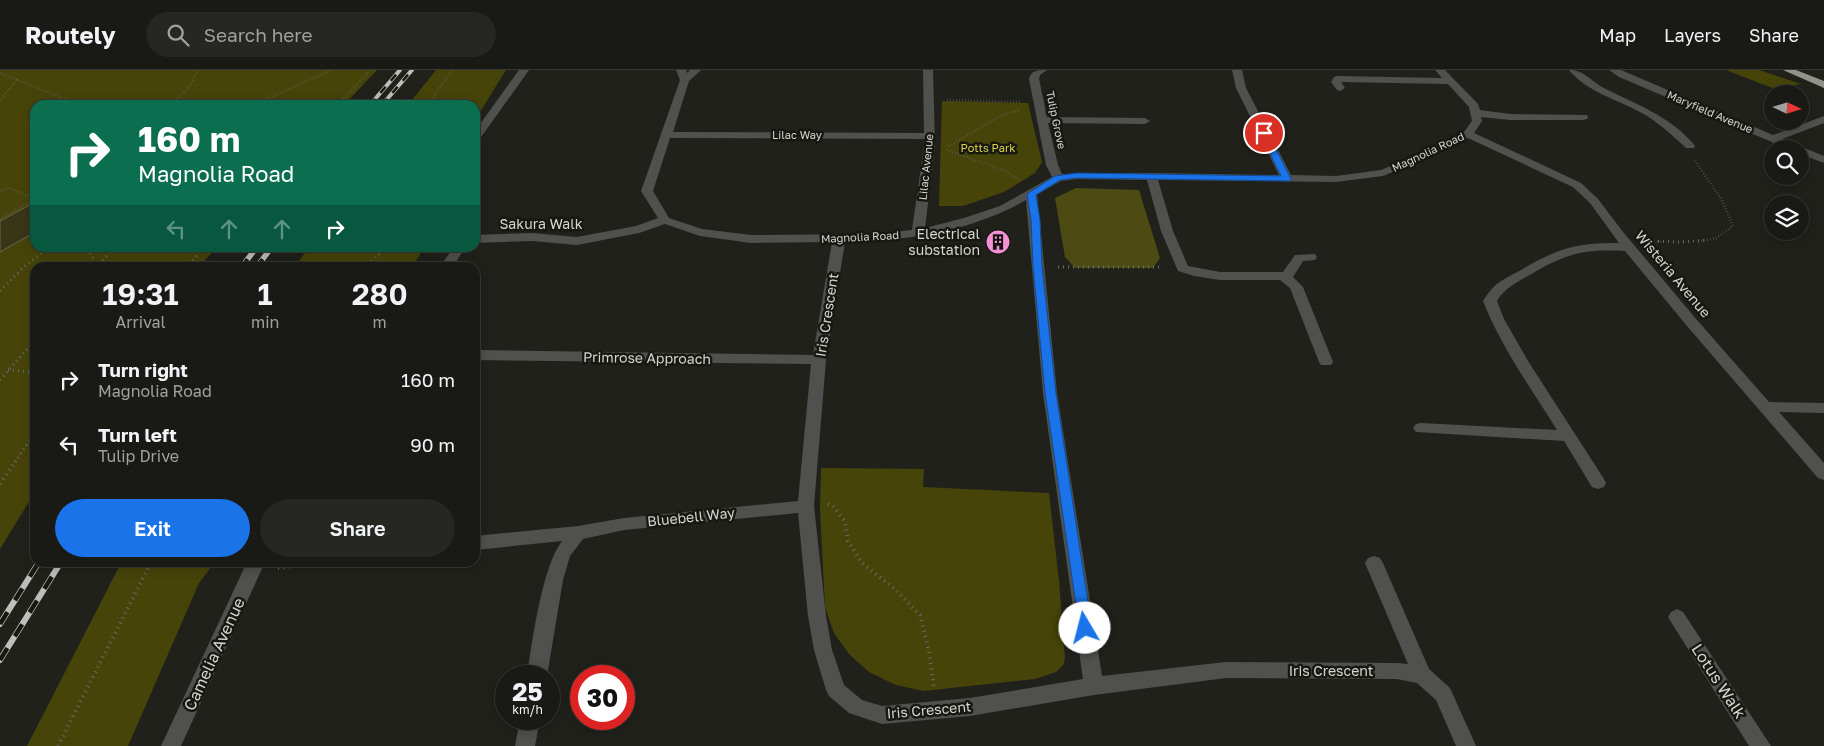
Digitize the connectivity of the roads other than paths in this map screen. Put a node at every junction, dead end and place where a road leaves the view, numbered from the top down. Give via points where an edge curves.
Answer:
1 (524, 70) edge
2 (696, 70) edge
3 (928, 70) edge
4 (1042, 70) edge
5 (1230, 70) edge
6 (1237, 70) edge
7 (1440, 70) edge
8 (1574, 70) edge
9 (1788, 70) edge
10 (1809, 70) edge
11 (1618, 73) edge
12 (683, 75) edge
13 (1824, 75) edge
14 (1450, 81) junction
15 (1824, 84) edge
16 (1340, 88) dead end
17 (1042, 111) junction
18 (1476, 113) junction
19 (1583, 117) dead end
20 (1824, 119) edge
21 (1145, 121) dead end
22 (480, 131) edge
23 (1468, 134) junction
24 (665, 135) junction
25 (929, 136) junction
26 (1774, 138) junction
27 (1779, 140) edge
28 (1690, 146) road end
29 (1809, 153) edge
30 (1824, 160) edge
31 (1151, 176) junction
32 (1058, 178) junction
33 (1287, 179) junction
34 (1034, 192) junction
35 (665, 220) junction
36 (918, 234) junction
37 (480, 238) edge
38 (839, 239) junction
39 (1629, 247) junction
40 (1311, 257) dead end
41 (1282, 276) junction
42 (480, 355) edge
43 (819, 360) junction
44 (1326, 362) dead end
45 (1765, 406) junction
46 (1824, 408) edge
47 (1421, 428) dead end
48 (1568, 436) junction
49 (1824, 474) edge
50 (1598, 483) dead end
51 (806, 500) junction
52 (578, 533) junction
53 (480, 543) edge
54 (1374, 563) dead end
55 (254, 567) edge
56 (1677, 617) dead end
57 (539, 665) edge
58 (1422, 674) junction
59 (1094, 686) junction
60 (528, 730) edge
61 (171, 746) edge
62 (525, 746) edge
63 (1466, 746) edge
64 (1762, 746) edge

1 - 22 street
2 - 12 street
3 - 25 street, Lilac Avenue
4 - 17 street, Tulip Grove via 1035,74 1034,79
5 - 6 street
6 - 33 street via 1241,88
7 - 14 street
8 - 28 street via 1596,88 1662,122
9 - 15 highway
10 - 13 highway
11 - 26 street, Maryfield Avenue
12 - 24 street
14 - 16 street via 1337,79
14 - 18 street via 1474,106
17 - 21 street
17 - 32 street, Tulip Grove via 1052,165
18 - 19 street via 1510,117
18 - 23 street, Magnolia Road via 1477,121
20 - 26 street
23 - 33 street, Magnolia Road via 1383,173 1336,179
23 - 39 street, Wisteria Avenue via 1577,185 1594,201
24 - 25 street, Lilac Way
24 - 35 street via 647,190
25 - 36 street, Lilac Avenue
26 - 27 street, Maryfield Avenue
29 - 30 street, Maryfield Avenue
31 - 32 street, Magnolia Road
31 - 33 street, Magnolia Road
31 - 41 street via 1167,231 1183,268 1206,274
32 - 34 street, Magnolia Road
34 - 36 street, Magnolia Road via 1004,208
34 - 59 street via 1050,393
35 - 37 street, Sakura Walk via 639,229 578,241
35 - 38 street, Magnolia Road via 700,232 751,239
36 - 38 street, Magnolia Road
38 - 43 street, Iris Crescent
39 - 45 street, Wisteria Avenue
39 - 48 street via 1593,246 1571,250 1548,259 1498,288 1490,301 1497,320
40 - 41 street via 1299,258 1287,276
41 - 44 street via 1296,287
42 - 43 street, Primrose Approach
43 - 51 street, Iris Crescent
45 - 46 street
45 - 49 street, Wisteria Avenue
47 - 48 street
48 - 50 street
51 - 52 street, Bluebell Way
51 - 59 street, Iris Crescent via 823,650 836,690 856,707 882,715 970,707
52 - 53 street, Bluebell Way
52 - 57 street via 562,554 554,580
54 - 58 street
55 - 61 street, Camelia Avenue
56 - 64 street, Lotus Walk
58 - 59 street, Iris Crescent via 1226,670
58 - 63 street via 1443,694
60 - 62 street

